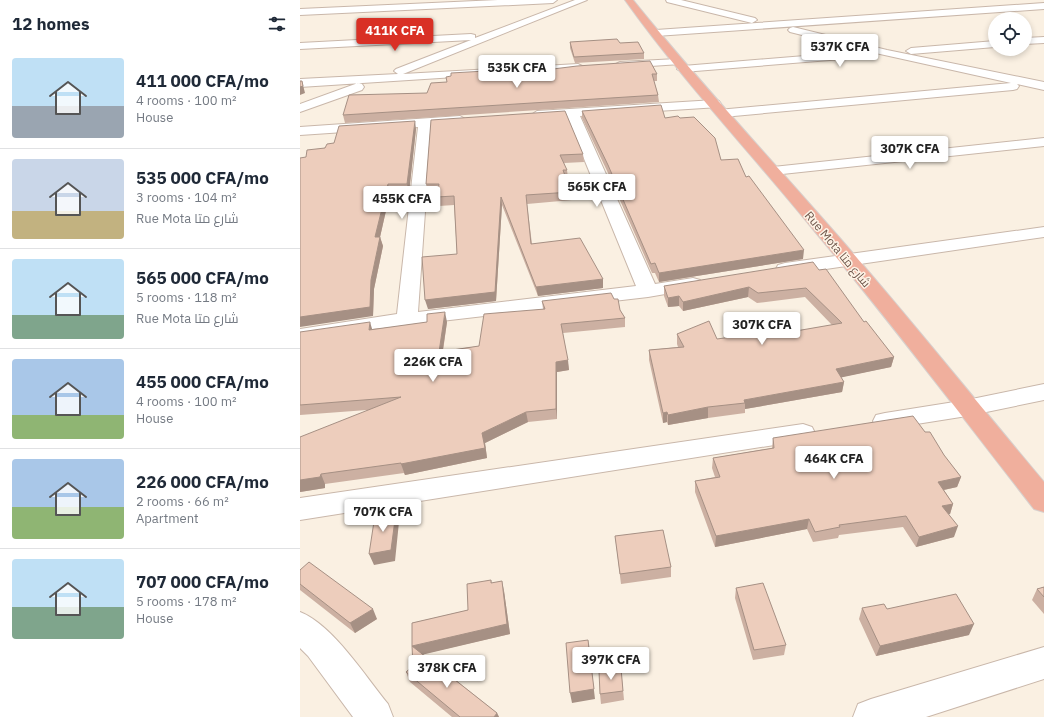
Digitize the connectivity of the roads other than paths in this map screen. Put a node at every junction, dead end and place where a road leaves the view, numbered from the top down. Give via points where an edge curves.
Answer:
1 (553, 0) edge
2 (583, 0) edge
3 (629, 0) edge
4 (670, 0) edge
5 (963, 3) dead end
6 (1044, 6) edge
7 (980, 10) junction
8 (300, 12) edge
9 (774, 25) junction
10 (656, 33) junction
11 (489, 36) junction
12 (1044, 40) edge
13 (1032, 41) edge
14 (988, 45) edge
15 (300, 46) edge
16 (887, 53) junction
17 (680, 65) junction
18 (606, 66) edge
19 (591, 67) edge
20 (380, 79) junction
21 (300, 83) edge
22 (1041, 84) edge
23 (300, 108) edge
24 (719, 108) junction
25 (572, 113) junction
26 (526, 116) edge
27 (472, 120) edge
28 (425, 123) junction
29 (300, 131) edge
30 (1044, 142) edge
31 (773, 171) junction
32 (1044, 232) edge
33 (848, 259) junction
34 (771, 271) edge
35 (710, 281) edge
36 (648, 291) junction
37 (407, 319) junction
38 (300, 335) edge
39 (1044, 392) edge
40 (967, 408) junction
41 (865, 424) edge
42 (826, 430) edge
43 (1044, 501) edge
44 (300, 509) edge
45 (300, 627) edge
46 (1044, 663) edge
47 (375, 717) edge
48 (871, 717) edge

1 - 8 street
2 - 11 street
3 - 10 highway, Rue Mota شارع متا
4 - 9 street
5 - 7 street
6 - 7 street
7 - 9 street
9 - 10 street
9 - 16 street
10 - 17 highway, Rue Mota شارع متا
11 - 15 street
11 - 20 street
12 - 13 street
14 - 16 street
16 - 17 street
16 - 22 street
17 - 18 street
17 - 24 highway, Rue Mota شارع متا
19 - 20 street
20 - 21 street
20 - 23 street
22 - 24 street
24 - 25 street
24 - 31 highway, Rue Mota شارع متا
25 - 26 street
25 - 36 street
27 - 28 street
28 - 29 street
28 - 37 street
30 - 31 street
31 - 33 highway, Rue Mota شارع متا
32 - 33 street
33 - 34 street
33 - 40 highway, Rue Mota شارع متا
35 - 36 street
36 - 37 street
37 - 38 street
39 - 40 street
40 - 41 street
40 - 43 highway, Rue Mota شارع متا
42 - 44 street
45 - 47 street via 320,645
46 - 48 street

